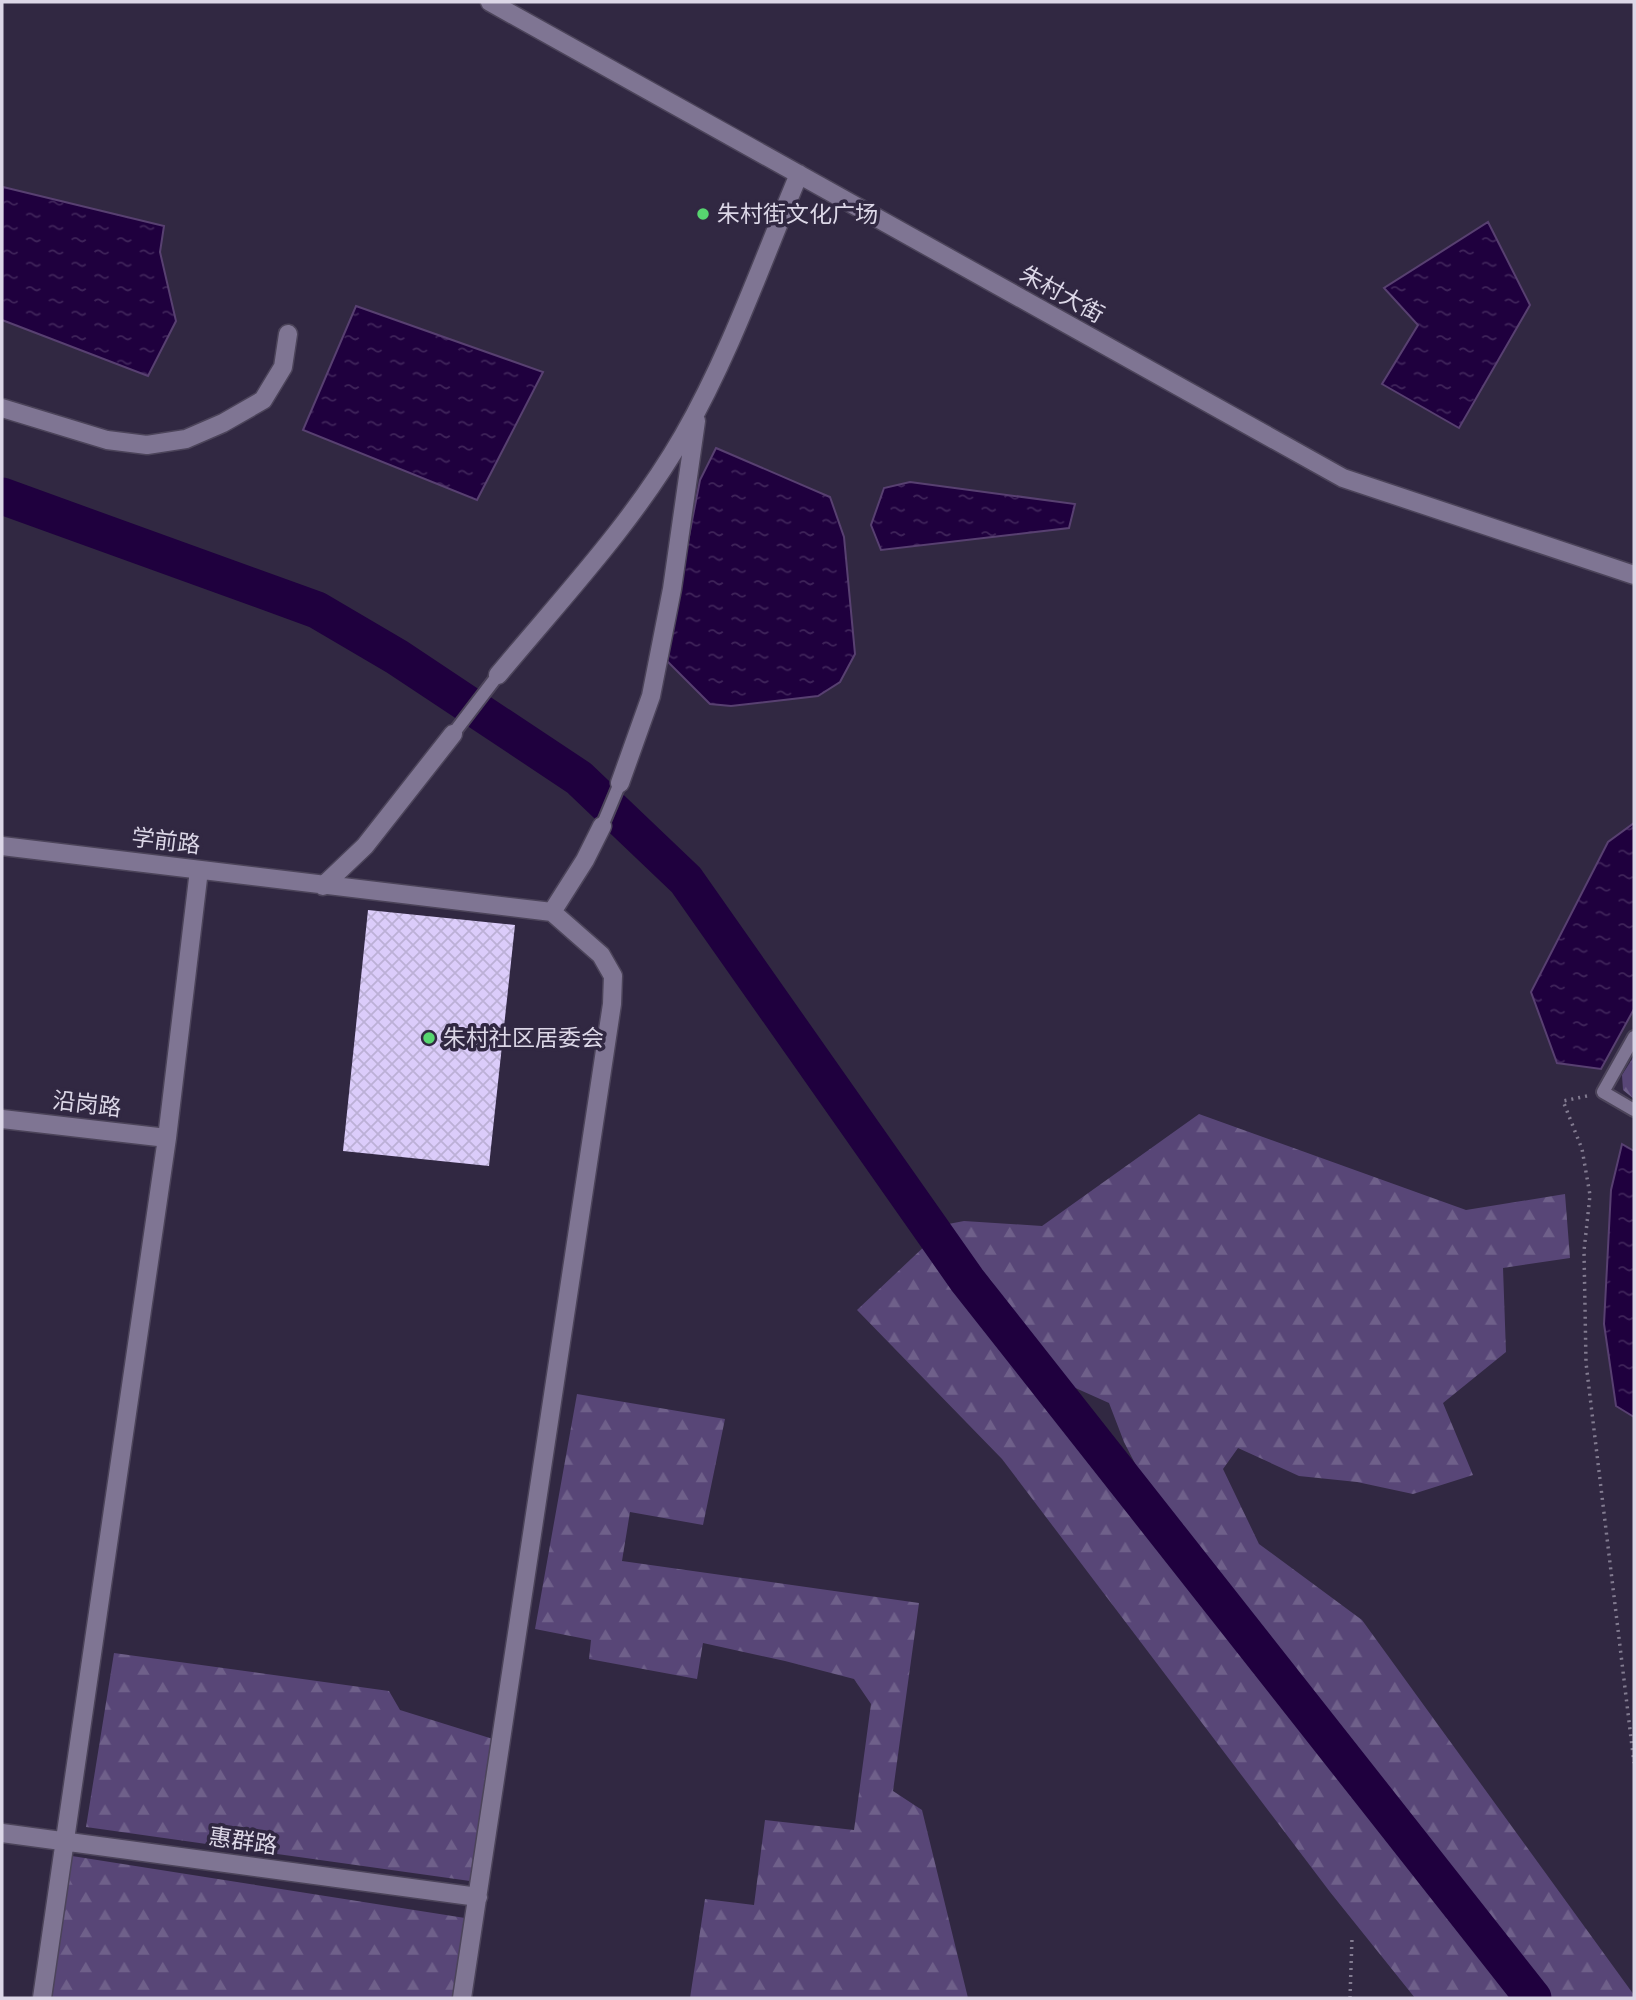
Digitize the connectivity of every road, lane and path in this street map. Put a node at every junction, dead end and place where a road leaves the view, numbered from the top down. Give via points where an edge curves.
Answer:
1 (490, 2) edge
2 (799, 174) junction
3 (288, 334) dead end
4 (698, 407) junction
5 (2, 408) edge
6 (1634, 575) edge
7 (498, 675) joint
8 (453, 734) joint
9 (620, 783) joint
10 (602, 826) joint
11 (2, 846) edge
12 (199, 870) junction
13 (323, 886) junction
14 (552, 912) junction
15 (1634, 1037) edge
16 (1603, 1092) junction
17 (1634, 1110) edge
18 (2, 1119) edge
19 (167, 1138) junction
20 (1634, 1763) edge
21 (2, 1833) edge
22 (64, 1842) junction
23 (478, 1897) junction
24 (1352, 1937) dead end
25 (42, 1998) edge
26 (462, 1998) edge
27 (1350, 1998) edge

1 - 2 street, 朱村大街
2 - 4 street
2 - 6 street, 朱村大街 via 1343,478
3 - 5 street via 283,367 263,400 186,439 147,445 107,440
4 - 7 street via 645,495
4 - 9 street via 652,696
7 - 8 lane
8 - 13 street via 365,846
9 - 10 lane
10 - 14 street
11 - 12 street, 学前路
12 - 13 street, 学前路
12 - 19 street
13 - 14 street, 学前路
14 - 23 street via 601,955 613,976 612,1004
15 - 16 lane
16 - 17 lane
16 - 20 path via 1563,1101 1582,1149 1590,1195 1584,1251 1586,1363
18 - 19 street, 沿岗路
19 - 22 street
21 - 22 street, 惠群路
22 - 23 street, 惠群路
22 - 25 street
23 - 26 street
24 - 27 path

